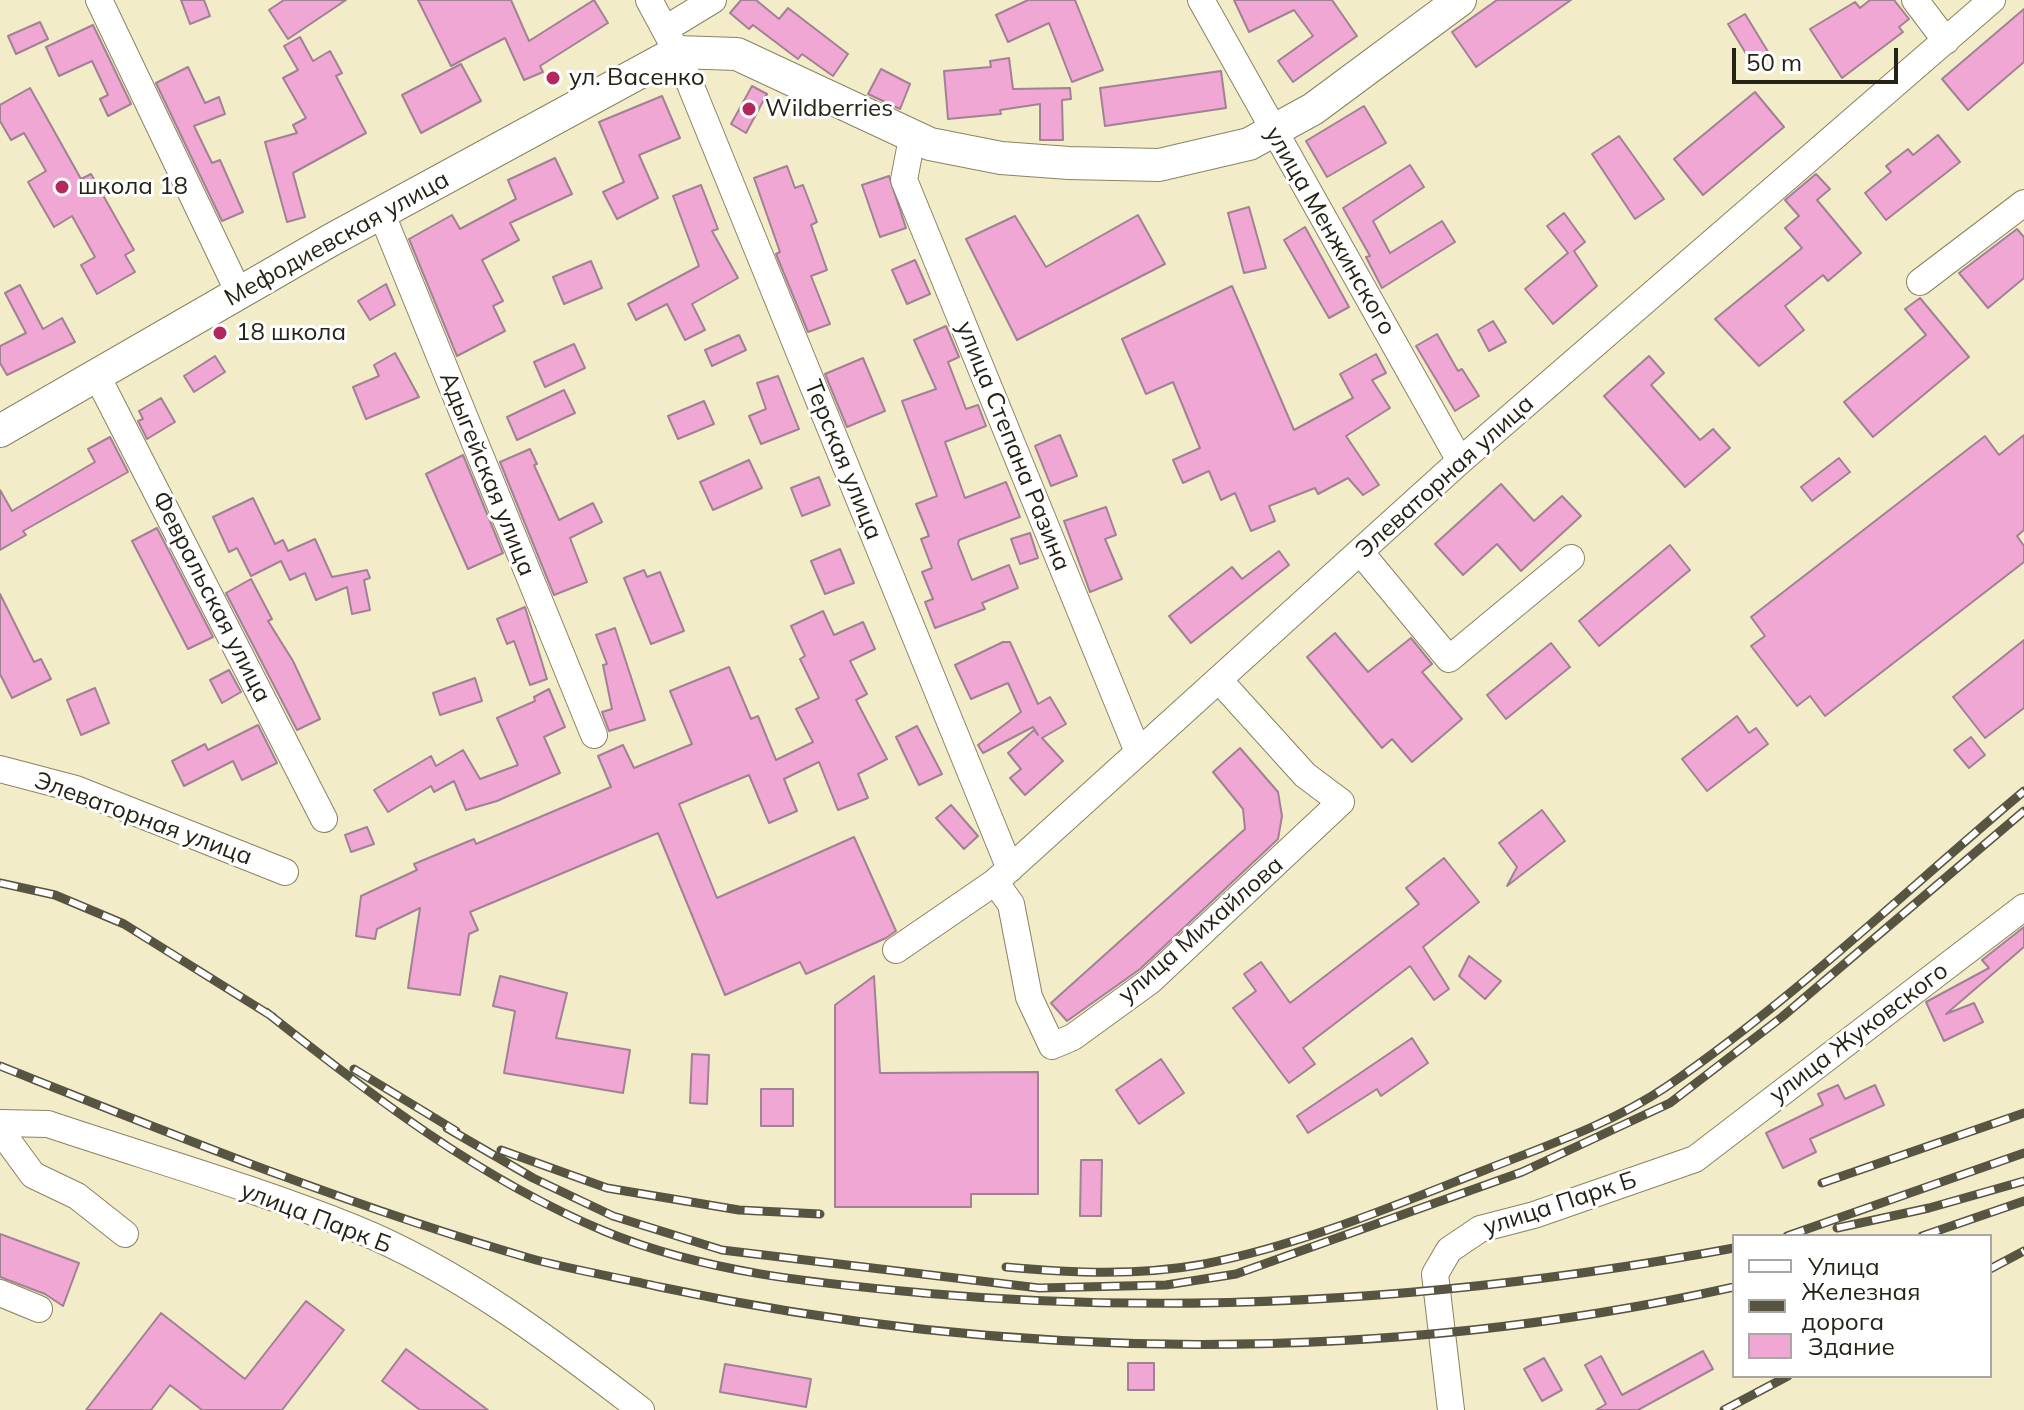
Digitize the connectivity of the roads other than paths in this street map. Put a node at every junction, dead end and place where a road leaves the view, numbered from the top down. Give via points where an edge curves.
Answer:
1 (99, 0) edge
2 (649, 0) edge
3 (713, 0) edge
4 (1201, 0) edge
5 (1460, 0) edge
6 (1915, 0) edge
7 (1992, 0) edge
8 (672, 40) junction
9 (1946, 41) junction
10 (1273, 131) junction
11 (912, 138) junction
12 (2024, 203) edge
13 (381, 212) junction
14 (1920, 282) dead end
15 (239, 293) junction
16 (97, 376) junction
17 (0, 431) edge
18 (1460, 461) junction
19 (1361, 553) junction
20 (1571, 558) dead end
21 (1219, 680) junction
22 (594, 735) dead end
23 (1138, 752) junction
24 (0, 769) edge
25 (324, 819) dead end
26 (285, 872) dead end
27 (1003, 876) junction
28 (2024, 907) edge
29 (896, 950) dead end
30 (1052, 1046) joint
31 (0, 1123) edge
32 (0, 1130) edge
33 (1695, 1159) joint
34 (125, 1234) dead end
35 (0, 1293) edge
36 (39, 1309) dead end
37 (641, 1410) edge
38 (1451, 1410) edge

1 - 15 street
2 - 8 street, Терская улица
3 - 8 street
4 - 10 street, улица Менжинского
5 - 10 main road via 1313,109
6 - 9 street
7 - 9 street, Элеваторная улица
8 - 11 main road via 737,54
8 - 13 main road, Мефодиевская улица
8 - 27 street, Терская улица
9 - 18 street, Элеваторная улица
10 - 11 main road via 1249,144 1159,165 1001,158
10 - 18 street, улица Менжинского
11 - 23 street, улица Степана Разина via 904,180
12 - 14 street
13 - 15 main road, Мефодиевская улица
13 - 22 street, Адыгейская улица
15 - 16 main road, Мефодиевская улица
16 - 17 main road, Мефодиевская улица
16 - 25 street, Февральская улица
18 - 19 street, Элеваторная улица
19 - 20 street via 1449,659
19 - 21 street, Элеваторная улица
21 - 23 street, Элеваторная улица
21 - 30 street, улица Михайлова via 1305,775 1341,802 1150,981 1073,1037
23 - 27 street, Элеваторная улица
24 - 26 street, Элеваторная улица via 76,789
27 - 29 street, Элеваторная улица
27 - 30 street, Терская улица via 1029,997
28 - 33 street, улица Жуковского
31 - 37 street, улица Парк Б via 48,1124 353,1228 418,1258 505,1312
32 - 34 street via 33,1175 77,1196
33 - 38 street, улица Парк Б via 1480,1229 1449,1250 1435,1274
35 - 36 street

